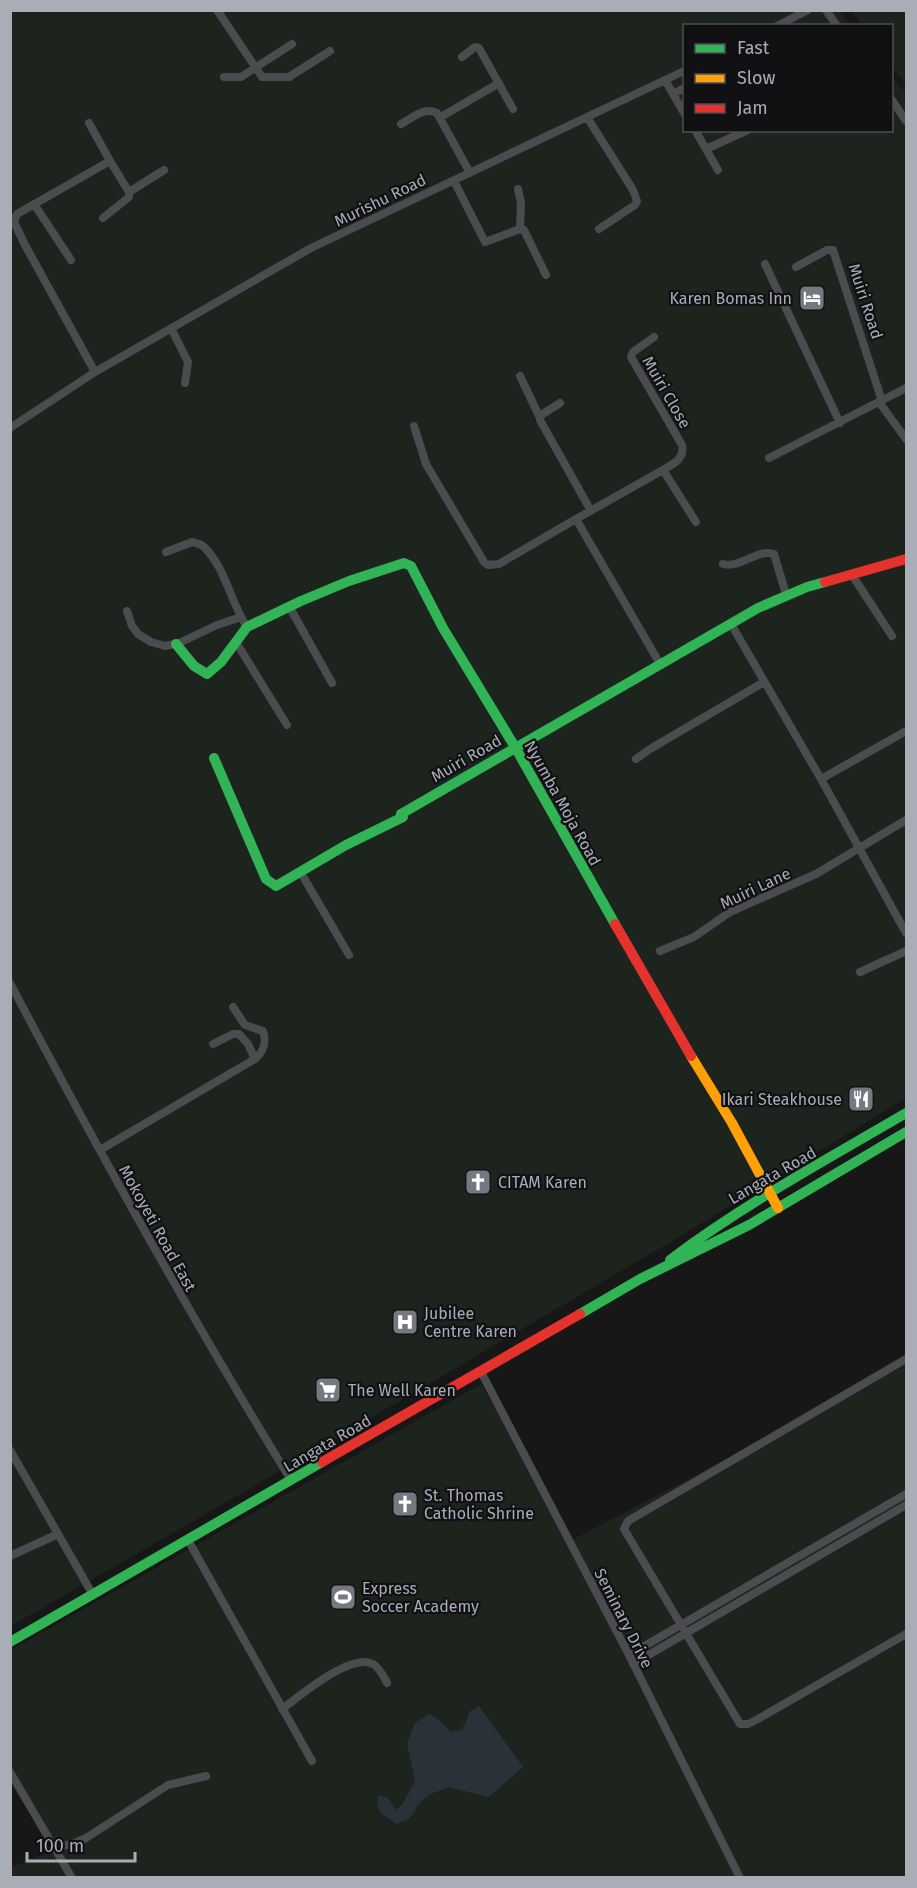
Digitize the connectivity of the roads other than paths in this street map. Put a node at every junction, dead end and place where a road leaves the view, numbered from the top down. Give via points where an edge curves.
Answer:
1 (217, 10) edge
2 (808, 10) edge
3 (826, 10) edge
4 (781, 24) edge
5 (836, 24) edge
6 (292, 44) dead end
7 (330, 51) dead end
8 (462, 57) dead end
9 (255, 69) junction
10 (683, 71) edge
11 (224, 77) dead end
12 (665, 80) junction
13 (499, 83) junction
14 (683, 89) edge
15 (673, 94) junction
16 (893, 103) edge
17 (513, 109) dead end
18 (683, 111) edge
19 (441, 117) junction
20 (587, 117) junction
21 (906, 121) edge
22 (89, 123) dead end
23 (401, 124) dead end
24 (696, 132) edge
25 (744, 132) edge
26 (706, 149) junction
27 (110, 161) junction
28 (164, 170) dead end
29 (718, 170) dead end
30 (470, 172) junction
31 (454, 180) junction
32 (518, 189) dead end
33 (129, 192) junction
34 (34, 204) junction
35 (103, 218) dead end
36 (520, 229) junction
37 (599, 229) dead end
38 (71, 260) dead end
39 (765, 264) dead end
40 (796, 267) dead end
41 (546, 275) dead end
42 (171, 328) junction
43 (654, 337) dead end
44 (95, 372) junction
45 (520, 376) dead end
46 (185, 383) dead end
47 (906, 388) edge
48 (881, 401) junction
49 (560, 403) dead end
50 (540, 418) junction
51 (840, 423) junction
52 (414, 426) dead end
53 (10, 428) edge
54 (906, 439) edge
55 (769, 458) dead end
56 (663, 470) junction
57 (591, 511) junction
58 (576, 519) junction
59 (696, 522) dead end
60 (166, 552) dead end
61 (906, 559) edge
62 (723, 564) dead end
63 (852, 575) junction
64 (786, 594) junction
65 (289, 606) junction
66 (127, 611) dead end
67 (244, 622) junction
68 (731, 624) junction
69 (892, 636) dead end
70 (236, 642) junction
71 (176, 644) junction
72 (660, 664) junction
73 (764, 682) junction
74 (332, 683) dead end
75 (287, 725) dead end
76 (906, 730) edge
77 (515, 747) junction
78 (213, 758) dead end
79 (636, 759) dead end
80 (821, 779) junction
81 (906, 820) edge
82 (860, 847) junction
83 (301, 873) junction
84 (906, 933) edge
85 (660, 951) dead end
86 (906, 951) edge
87 (348, 955) dead end
88 (860, 972) dead end
89 (10, 983) edge
90 (233, 1007) dead end
91 (213, 1044) dead end
92 (255, 1059) junction
93 (906, 1113) edge
94 (906, 1132) edge
95 (100, 1150) junction
96 (769, 1192) junction
97 (778, 1208) junction
98 (658, 1270) junction
99 (906, 1359) edge
100 (481, 1372) junction
101 (10, 1450) edge
102 (291, 1480) junction
103 (906, 1494) edge
104 (906, 1505) edge
105 (58, 1534) junction
106 (188, 1540) junction
107 (10, 1556) edge
108 (93, 1595) junction
109 (681, 1624) junction
110 (685, 1632) junction
111 (906, 1634) edge
112 (10, 1642) edge
113 (628, 1655) junction
114 (633, 1664) junction
115 (387, 1683) dead end
116 (282, 1708) junction
117 (312, 1761) dead end
118 (10, 1772) edge
119 (206, 1776) dead end
120 (55, 1848) junction
121 (72, 1878) edge
122 (740, 1878) edge

1 - 9 street
2 - 4 street
3 - 5 street
6 - 9 street
7 - 9 street via 290,77 262,77
8 - 13 street via 478,48
9 - 11 street via 241,77
10 - 12 street, Murishu Road
12 - 15 street
12 - 20 street, Murishu Road
13 - 17 street
13 - 19 street
14 - 15 street
15 - 18 street
16 - 21 street
19 - 23 street via 426,110
19 - 30 street
20 - 30 street, Murishu Road
20 - 37 street via 637,201
22 - 27 street
24 - 26 street
25 - 26 street
26 - 29 street
27 - 33 street
27 - 34 street
28 - 33 street
30 - 31 street, Murishu Road
31 - 36 street via 485,242
31 - 42 street, Murishu Road via 311,248
32 - 36 street
33 - 35 street via 129,199
34 - 38 street
34 - 44 street via 17,214 16,229
36 - 41 street via 527,232
39 - 51 street
40 - 48 street, Muiri Road via 833,250
42 - 44 street, Murishu Road
42 - 46 street via 188,362
43 - 56 street, Muiri Close via 631,357 682,445 682,456
44 - 53 street, Murishu Road
45 - 50 street
47 - 48 street
48 - 51 street
48 - 54 street
49 - 50 street
50 - 57 street
51 - 55 street
52 - 58 street, Muiri Close via 426,464 486,564 494,565
56 - 57 street, Muiri Close
56 - 59 street
57 - 58 street, Muiri Close
58 - 72 street
60 - 67 street via 192,542 204,546
61 - 63 street, Muiri Road
62 - 64 street via 728,566 770,552 774,554
63 - 64 street, Muiri Road
63 - 69 street
64 - 68 street, Muiri Road
65 - 67 street, Nyumba Moja Road
65 - 74 street
65 - 77 street, Nyumba Moja Road via 407,563
66 - 71 street via 141,636 165,646
67 - 70 street
67 - 71 street, Nyumba Moja Road via 217,625
68 - 72 street, Muiri Road
68 - 73 street
70 - 71 street via 221,662 204,674
70 - 75 street
72 - 77 street, Muiri Road
73 - 79 street
73 - 80 street
76 - 80 street
77 - 83 street, Muiri Road via 400,814 403,817
77 - 96 street, Nyumba Moja Road
78 - 83 street, Muiri Road via 266,879 276,886
80 - 82 street
81 - 82 street, Muiri Lane
82 - 84 street
82 - 85 street, Muiri Lane via 816,874 730,912 694,937
83 - 87 street
86 - 88 street
89 - 95 street, Mokoyeti Road East
90 - 92 street via 245,1024 264,1034 263,1051
91 - 92 street via 239,1034
92 - 95 street
93 - 96 street, Langata Road
94 - 97 street, Langata Road
95 - 102 street, Mokoyeti Road East via 181,1296
96 - 97 street, Nyumba Moja Road
96 - 98 street, Langata Road
97 - 98 street, Langata Road
98 - 100 street, Langata Road
99 - 109 street via 626,1524 626,1533
100 - 102 street, Langata Road
100 - 113 street, Seminary Drive
101 - 105 street
102 - 106 street, Langata Road
103 - 109 street
104 - 110 street
105 - 107 street
105 - 108 street
106 - 108 street, Langata Road
106 - 116 street
108 - 112 street, Langata Road
109 - 110 street
109 - 113 street
110 - 111 street via 737,1721 744,1725
110 - 114 street
113 - 114 street, Seminary Drive
114 - 122 street, Seminary Drive
115 - 116 street via 372,1664 362,1662 341,1668
116 - 117 street
118 - 120 street
119 - 120 street via 168,1785 86,1838
120 - 121 street

